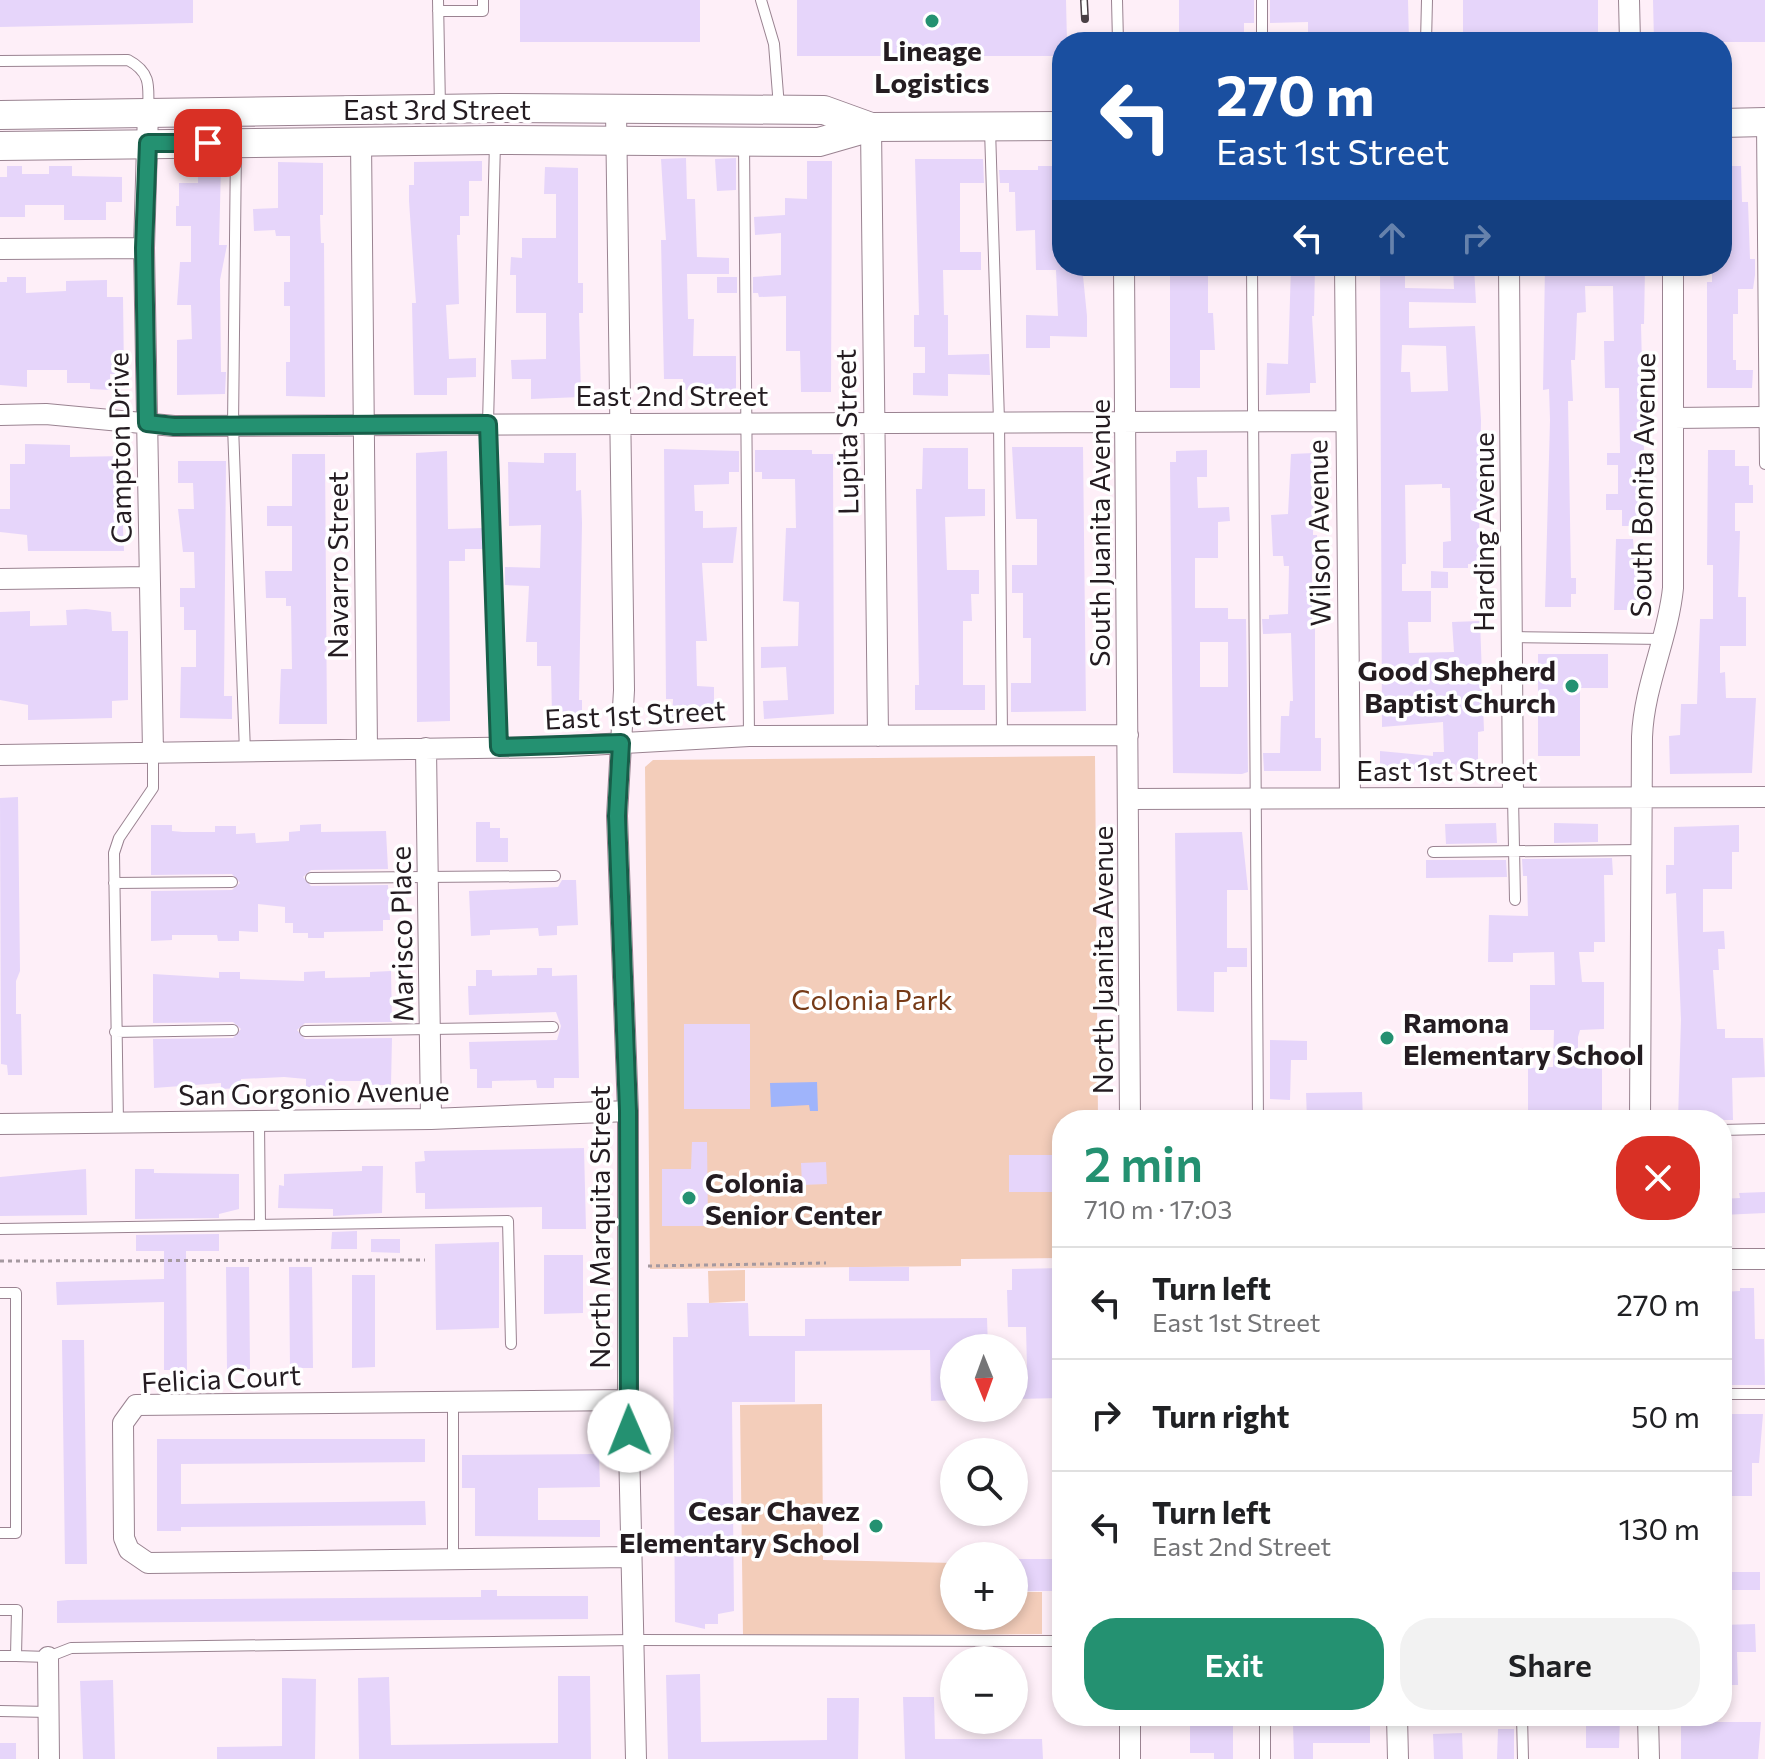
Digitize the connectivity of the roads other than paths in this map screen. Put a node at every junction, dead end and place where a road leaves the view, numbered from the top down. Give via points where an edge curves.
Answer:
1 (483, 0) edge
2 (761, 0) edge
3 (1117, 0) edge
4 (1262, 0) edge
5 (1427, 0) edge
6 (1629, 0) edge
7 (438, 6) edge
8 (1118, 32) edge
9 (1262, 32) edge
10 (1426, 32) edge
11 (1630, 32) edge
12 (0, 61) edge
13 (440, 109) junction
14 (616, 110) junction
15 (779, 110) junction
16 (148, 112) junction
17 (0, 115) edge
18 (1764, 122) edge
19 (1732, 123) edge
20 (990, 125) junction
21 (1052, 126) edge
22 (871, 127) junction
23 (495, 140) junction
24 (361, 141) junction
25 (440, 141) junction
26 (744, 141) junction
27 (617, 142) junction
28 (148, 143) junction
29 (236, 143) junction
30 (0, 146) edge
31 (144, 248) junction
32 (0, 249) edge
33 (1124, 276) edge
34 (1252, 276) edge
35 (1345, 276) edge
36 (1509, 276) edge
37 (1673, 276) edge
38 (0, 415) edge
39 (1765, 417) edge
40 (1674, 418) junction
41 (999, 421) junction
42 (1126, 421) junction
43 (1253, 421) junction
44 (1345, 421) junction
45 (873, 422) junction
46 (147, 423) junction
47 (748, 423) junction
48 (488, 424) junction
49 (621, 424) junction
50 (233, 426) junction
51 (364, 426) junction
52 (1765, 464) edge
53 (149, 577) junction
54 (0, 579) edge
55 (1511, 637) junction
56 (1664, 639) junction
57 (1002, 734) junction
58 (1128, 735) junction
59 (749, 736) junction
60 (878, 736) junction
61 (621, 743) junction
62 (499, 747) junction
63 (367, 748) junction
64 (426, 748) junction
65 (153, 752) junction
66 (245, 752) junction
67 (0, 755) edge
68 (1513, 797) junction
69 (1765, 797) edge
70 (1350, 798) junction
71 (1644, 798) junction
72 (1130, 799) junction
73 (1256, 800) junction
74 (1643, 850) junction
75 (1514, 851) junction
76 (1433, 852) dead end
77 (555, 876) dead end
78 (311, 878) dead end
79 (428, 878) junction
80 (232, 882) dead end
81 (114, 883) junction
82 (1515, 900) dead end
83 (553, 1027) dead end
84 (430, 1028) junction
85 (233, 1030) dead end
86 (305, 1031) dead end
87 (115, 1032) junction
88 (1130, 1110) edge
89 (1258, 1110) edge
90 (1640, 1110) edge
91 (628, 1111) junction
92 (431, 1119) junction
93 (259, 1121) junction
94 (118, 1123) junction
95 (0, 1124) edge
96 (1765, 1129) edge
97 (1732, 1130) edge
98 (260, 1225) junction
99 (0, 1229) edge
100 (1732, 1259) edge
101 (1765, 1259) edge
102 (0, 1293) edge
103 (511, 1344) dead end
104 (1732, 1394) edge
105 (1765, 1394) edge
106 (453, 1400) junction
107 (628, 1400) junction
108 (0, 1533) edge
109 (631, 1557) junction
110 (453, 1560) junction
111 (0, 1610) edge
112 (633, 1640) junction
113 (1052, 1641) edge
114 (0, 1656) edge
115 (16, 1656) junction
116 (48, 1657) junction
117 (0, 1711) edge
118 (49, 1712) junction
119 (1130, 1726) edge
120 (1265, 1726) edge
121 (1397, 1726) edge
122 (1522, 1726) edge
123 (1648, 1726) edge
124 (49, 1759) edge
125 (636, 1759) edge
126 (1130, 1759) edge
127 (1265, 1759) edge
128 (1398, 1759) edge
129 (1523, 1759) edge
130 (1649, 1759) edge

1 - 7 lane via 483,11
2 - 15 lane via 774,44
3 - 8 lane
4 - 9 lane
5 - 10 lane
6 - 11 street
7 - 13 lane
12 - 16 lane via 128,60 149,78
13 - 14 street, East 3rd Street
13 - 16 street, East 3rd Street
13 - 25 street
14 - 15 street, East 3rd Street
14 - 27 street, North Marquita Street
15 - 22 street, East 3rd Street via 824,110
16 - 17 street, East 3rd Street
16 - 28 street, Campton Drive
18 - 19 street
18 - 39 lane
20 - 21 street, East 3rd Street
20 - 22 street, East 3rd Street
20 - 41 lane
22 - 26 street, East 3rd Street via 819,142
22 - 45 street, Lupita Street
23 - 25 street, East 3rd Street
23 - 27 street, East 3rd Street
23 - 48 lane
24 - 25 street, East 3rd Street
24 - 29 street, East 3rd Street
24 - 51 street, Navarro Street
26 - 27 street, East 3rd Street
26 - 47 lane
27 - 49 street, North Marquita Street
28 - 29 street, East 3rd Street
28 - 30 street, East 3rd Street
28 - 31 street, Campton Drive
29 - 50 lane
31 - 32 street
31 - 46 street, Campton Drive
33 - 42 street, South Juanita Avenue
34 - 43 lane
35 - 44 street, Wilson Avenue
36 - 55 street, Harding Avenue
37 - 40 street, South Bonita Avenue
38 - 46 street, East 2nd Street
39 - 40 street
39 - 52 lane
40 - 56 street, South Bonita Avenue via 1673,588
41 - 42 street, East 2nd Street
41 - 45 street, East 2nd Street
41 - 57 lane
42 - 43 street, East 2nd Street
42 - 58 street, South Juanita Avenue
43 - 44 street, East 2nd Street
43 - 73 lane
44 - 70 street, Wilson Avenue
45 - 47 street, East 2nd Street
45 - 60 street, Lupita Street
46 - 50 street, East 2nd Street
46 - 53 street, Campton Drive
47 - 49 street, East 2nd Street
47 - 59 lane
48 - 49 street, East 2nd Street
48 - 51 street, East 2nd Street
48 - 62 lane
49 - 61 street, North Marquita Street
50 - 51 street, East 2nd Street
50 - 66 lane
51 - 63 street, Navarro Street
53 - 54 street
53 - 65 street, Campton Drive
55 - 56 lane
55 - 68 street, Harding Avenue
56 - 71 street, South Bonita Avenue via 1643,704
57 - 58 street, East 1st Street
57 - 60 street, East 1st Street
58 - 72 street, South Juanita Avenue
59 - 60 street, East 1st Street
59 - 61 street, East 1st Street
61 - 62 street, East 1st Street
61 - 91 street, North Marquita Street via 617,816
62 - 64 street, East 1st Street
63 - 64 street, East 1st Street
63 - 66 street, East 1st Street
64 - 79 street, Marisco Place
65 - 66 street, East 1st Street
65 - 67 street, East 1st Street
65 - 81 lane via 153,788 115,845
68 - 70 street, East 1st Street
68 - 71 street, East 1st Street
68 - 75 lane
69 - 71 street, East 1st Street
70 - 73 street, East 1st Street
71 - 74 street, South Bonita Avenue
72 - 73 street, East 1st Street
72 - 88 street, North Juanita Avenue
73 - 89 lane
74 - 75 lane
74 - 90 street, South Bonita Avenue
75 - 76 lane
75 - 82 lane
77 - 79 lane
78 - 79 lane
79 - 84 street, Marisco Place
80 - 81 lane
81 - 87 lane
83 - 84 lane
84 - 86 lane
84 - 92 street, Marisco Place
85 - 87 lane
87 - 94 lane
91 - 92 street, San Gorgonio Avenue
91 - 107 street, North Marquita Street
92 - 93 street, San Gorgonio Avenue
93 - 94 street, San Gorgonio Avenue
93 - 98 lane
94 - 95 street, San Gorgonio Avenue
96 - 97 lane
98 - 99 lane
98 - 103 lane via 508,1221
100 - 101 street
102 - 108 lane via 16,1293 16,1533
104 - 105 lane
106 - 107 street, Felicia Court
106 - 110 lane
106 - 110 street, Felicia Court via 147,1404 129,1410 123,1423 124,1538 137,1559
107 - 109 street, North Marquita Street
109 - 110 street, Felicia Court
109 - 112 street, North Marquita Street
111 - 115 lane via 17,1610
112 - 113 lane
112 - 116 lane via 71,1648
112 - 125 street, North Marquita Street
114 - 115 lane
115 - 116 lane
116 - 118 street
117 - 118 lane
118 - 124 street
119 - 126 street
120 - 127 lane
121 - 128 street
122 - 129 lane
123 - 130 street

